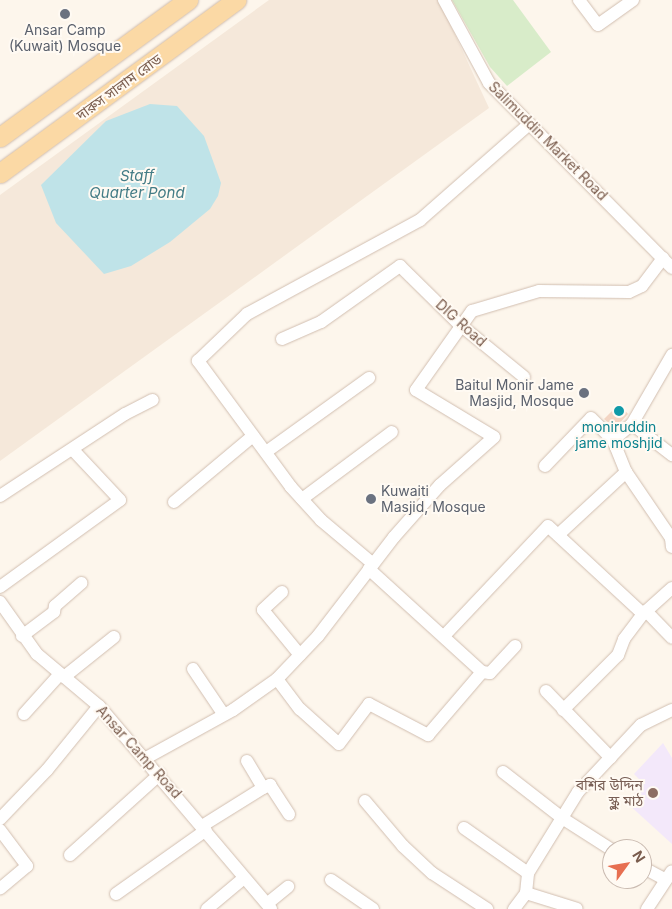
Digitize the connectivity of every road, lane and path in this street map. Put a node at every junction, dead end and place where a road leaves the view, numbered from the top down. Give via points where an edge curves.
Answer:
1 (188, 0) edge
2 (236, 0) edge
3 (444, 0) edge
4 (579, 0) edge
5 (633, 0) edge
6 (528, 125) junction
7 (0, 137) edge
8 (0, 173) edge
9 (668, 263) edge
10 (459, 324) junction
11 (282, 339) dead end
12 (672, 355) edge
13 (524, 377) dead end
14 (369, 378) dead end
15 (153, 400) dead end
16 (632, 424) junction
17 (392, 432) dead end
18 (253, 436) junction
19 (612, 440) junction
20 (74, 451) junction
21 (266, 452) junction
22 (672, 455) edge
23 (545, 466) dead end
24 (626, 472) junction
25 (0, 496) edge
26 (302, 499) junction
27 (174, 502) dead end
28 (558, 535) junction
29 (672, 547) edge
30 (371, 566) junction
31 (81, 583) dead end
32 (0, 587) edge
33 (672, 588) edge
34 (282, 592) dead end
35 (0, 602) edge
36 (644, 612) junction
37 (22, 636) junction
38 (444, 636) junction
39 (114, 637) dead end
40 (672, 638) edge
41 (515, 646) dead end
42 (300, 655) junction
43 (193, 669) dead end
44 (482, 672) junction
45 (62, 675) junction
46 (277, 679) junction
47 (546, 691) dead end
48 (98, 706) junction
49 (563, 710) junction
50 (672, 710) edge
51 (24, 714) dead end
52 (224, 715) junction
53 (146, 758) junction
54 (611, 758) junction
55 (247, 761) dead end
56 (503, 772) dead end
57 (160, 774) junction
58 (263, 788) junction
59 (365, 801) dead end
60 (289, 814) dead end
61 (0, 818) edge
62 (562, 818) junction
63 (204, 828) junction
64 (464, 828) dead end
65 (0, 830) edge
66 (602, 844) edge
67 (70, 855) dead end
68 (652, 870) edge
69 (528, 873) junction
70 (669, 876) edge
71 (244, 878) junction
72 (331, 880) dead end
73 (288, 887) dead end
74 (0, 889) edge
75 (526, 892) junction
76 (116, 894) dead end
77 (269, 906) edge
78 (207, 909) edge
79 (373, 909) edge
80 (487, 909) edge
81 (514, 909) edge
82 (577, 909) edge
83 (648, 909) edge

1 - 7 main road
2 - 8 main road, দারুস সালাম রোড
3 - 6 street, Salimuddin Market Road via 489,83
4 - 5 street via 598,25
6 - 9 street, Salimuddin Market Road
6 - 18 street via 420,220 247,314 198,361
9 - 10 street via 642,286 628,292 539,291 517,295 472,311
10 - 11 street, DIG Road via 400,266 321,322
10 - 13 street, DIG Road
10 - 30 street via 416,390 494,437 440,485
12 - 16 street
14 - 21 street
15 - 20 street via 124,414
16 - 19 street
16 - 22 street
17 - 26 street
18 - 21 street
18 - 27 street
19 - 23 street via 590,418
19 - 24 street
20 - 25 street
20 - 32 street via 120,500
21 - 26 street
24 - 28 street
24 - 29 street via 671,538
26 - 30 street
28 - 36 street
28 - 38 street via 548,526
30 - 38 street
30 - 42 street
31 - 37 street via 54,606 54,612
33 - 36 street
34 - 42 street via 262,610
35 - 37 street, Ansar Camp Road
36 - 40 street
36 - 49 street via 624,639 618,655
37 - 45 street, Ansar Camp Road
38 - 44 street
39 - 45 street
41 - 44 street via 490,673
42 - 46 street
43 - 52 street
44 - 46 street via 428,735 369,704 339,744 300,709
45 - 48 street, Ansar Camp Road
45 - 51 street
46 - 52 street
47 - 49 street
48 - 53 street, Ansar Camp Road
48 - 61 street via 47,770
49 - 54 street via 589,731
50 - 54 street via 641,725
52 - 53 street
53 - 57 street, Ansar Camp Road
54 - 62 street via 578,792
55 - 58 street
56 - 62 street
57 - 63 street, Ansar Camp Road
57 - 67 street
58 - 60 street via 270,785
58 - 63 street
59 - 80 street via 403,846 432,873
62 - 66 street
62 - 69 street
63 - 71 street, Ansar Camp Road
63 - 76 street
64 - 69 street
65 - 74 street via 27,866
68 - 70 street
69 - 75 street
70 - 83 street
71 - 77 street, Ansar Camp Road
71 - 78 street
72 - 79 street
73 - 77 street
75 - 81 street
75 - 82 street

